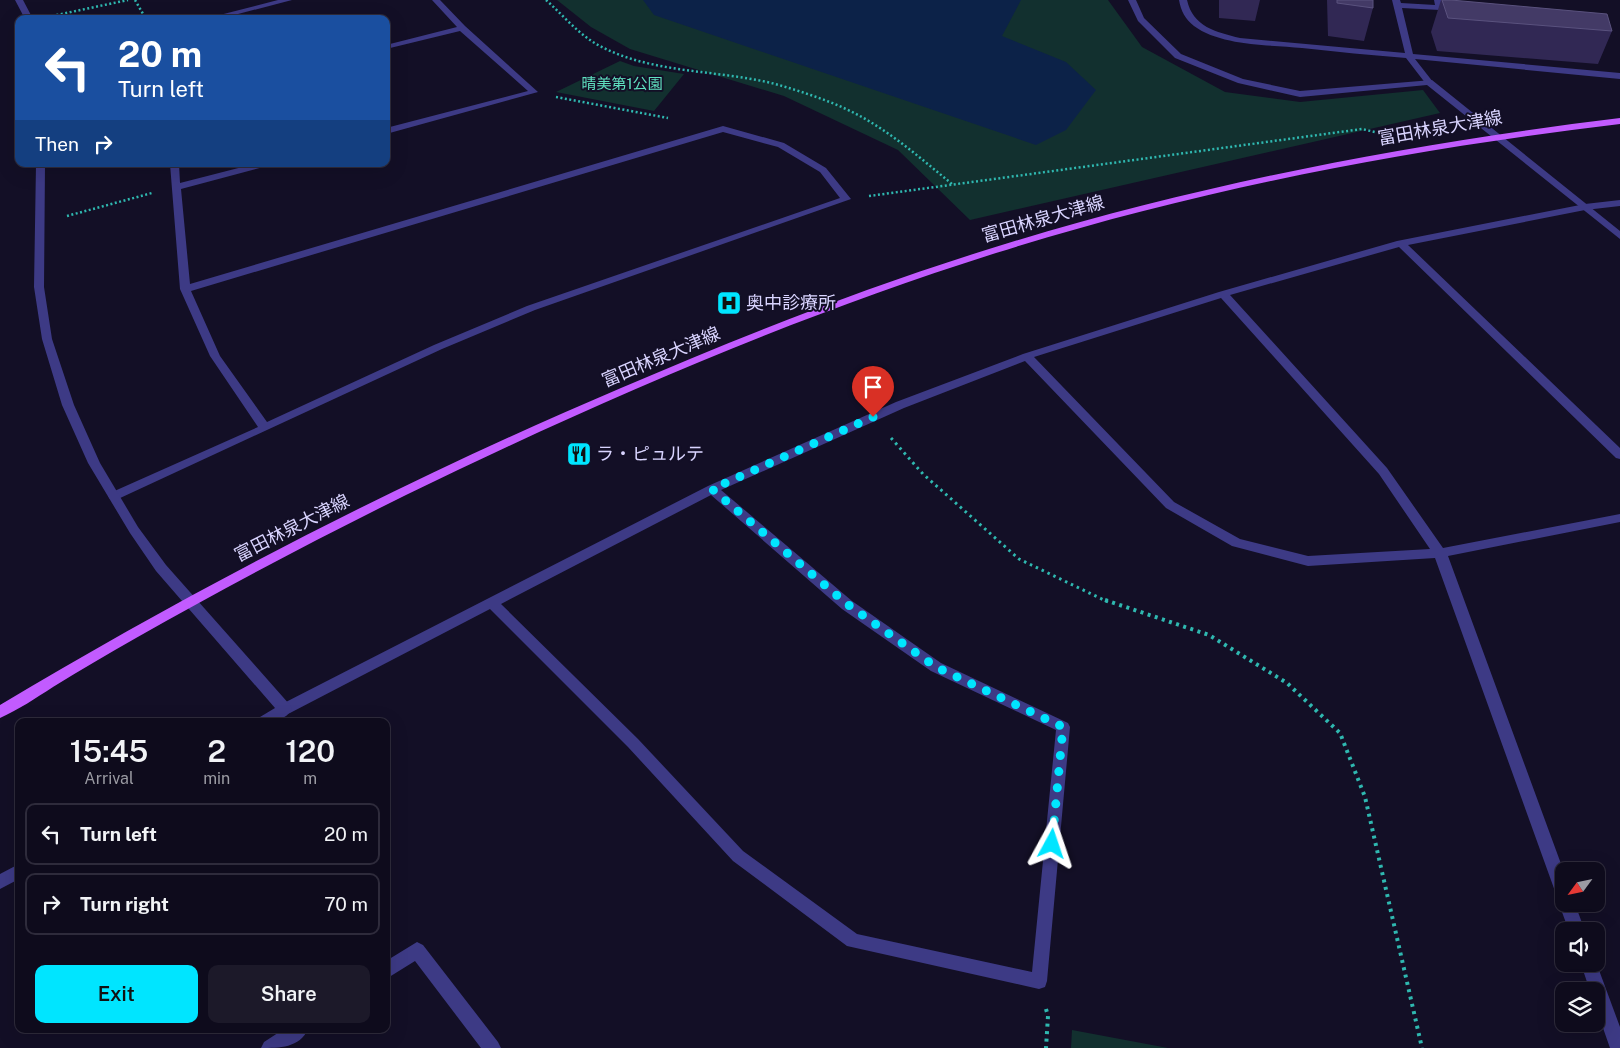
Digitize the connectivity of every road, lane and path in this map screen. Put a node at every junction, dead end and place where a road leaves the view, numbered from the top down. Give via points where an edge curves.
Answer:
1 (20, 0) edge
2 (128, 0) edge
3 (135, 0) edge
4 (288, 0) edge
5 (436, 0) edge
6 (546, 0) edge
7 (1132, 0) edge
8 (1183, 0) edge
9 (1438, 0) edge
10 (1397, 3) edge
11 (26, 15) edge
12 (58, 15) edge
13 (144, 15) edge
14 (225, 15) edge
15 (462, 28) junction
16 (390, 46) edge
17 (1410, 58) junction
18 (1620, 76) edge
19 (1430, 82) junction
20 (534, 92) junction
21 (676, 120) dead end
22 (1620, 121) edge
23 (390, 131) edge
24 (1377, 132) dead end
25 (1495, 136) junction
26 (40, 167) edge
27 (174, 167) edge
28 (253, 167) edge
29 (953, 184) junction
30 (177, 187) junction
31 (846, 199) junction
32 (1620, 203) edge
33 (1584, 207) junction
34 (39, 223) junction
35 (1620, 236) edge
36 (1401, 243) junction
37 (186, 289) junction
38 (1223, 294) junction
39 (1027, 356) junction
40 (873, 417) junction
41 (265, 428) junction
42 (1620, 455) edge
43 (712, 489) junction
44 (114, 496) junction
45 (1620, 518) edge
46 (1440, 553) junction
47 (189, 602) junction
48 (491, 602) junction
49 (285, 709) junction
50 (0, 712) edge
51 (270, 718) edge
52 (1555, 869) edge
53 (15, 873) edge
54 (0, 882) edge
55 (390, 968) edge
56 (1592, 972) edge
57 (1039, 981) junction
58 (293, 1033) edge
59 (270, 1048) edge
60 (492, 1048) edge
61 (1046, 1048) edge
62 (1422, 1048) edge
63 (1620, 1048) edge

1 - 11 street
2 - 12 path
3 - 13 path
4 - 14 street
5 - 15 street
6 - 29 path via 603,48 675,69 763,82 868,118
7 - 19 street via 1141,19 1178,56 1241,81 1300,94
8 - 17 street via 1193,23 1240,40
9 - 10 street via 1440,8
10 - 17 street
15 - 16 street
15 - 20 street
17 - 18 street
17 - 19 street
19 - 25 street
20 - 21 path
20 - 23 street
22 - 25 main road, 富田林泉大津線
24 - 29 path via 1362,129
25 - 33 street
25 - 47 main road, 富田林泉大津線 via 1315,168 1201,194 996,250 915,277 797,320 602,400 470,459 270,557
26 - 34 street
27 - 30 street
28 - 30 street
29 - 31 path
30 - 34 path
30 - 37 street
31 - 37 street via 823,170 781,145 723,129
31 - 41 street via 531,308
32 - 33 street
33 - 35 street
33 - 36 street
34 - 44 street via 39,287 47,339 68,405 94,463
36 - 38 street
36 - 42 street
37 - 41 street via 214,356
38 - 39 street
38 - 46 street via 1383,471
39 - 40 street
39 - 46 street via 1170,505 1236,543 1308,562
40 - 43 street
40 - 62 path via 922,474 1019,559 1106,601 1209,635 1287,683 1340,733 1364,797
41 - 44 street
43 - 48 street
43 - 57 street via 847,604 936,667 1063,727
44 - 47 street via 161,568
45 - 46 street
46 - 52 street
47 - 49 street
47 - 50 main road, 富田林泉大津線 via 95,653
48 - 49 street
48 - 57 street via 633,743 738,856 853,941
49 - 51 street
53 - 54 street
55 - 60 street via 417,950
56 - 63 street
57 - 61 path via 1048,1016
58 - 59 street

